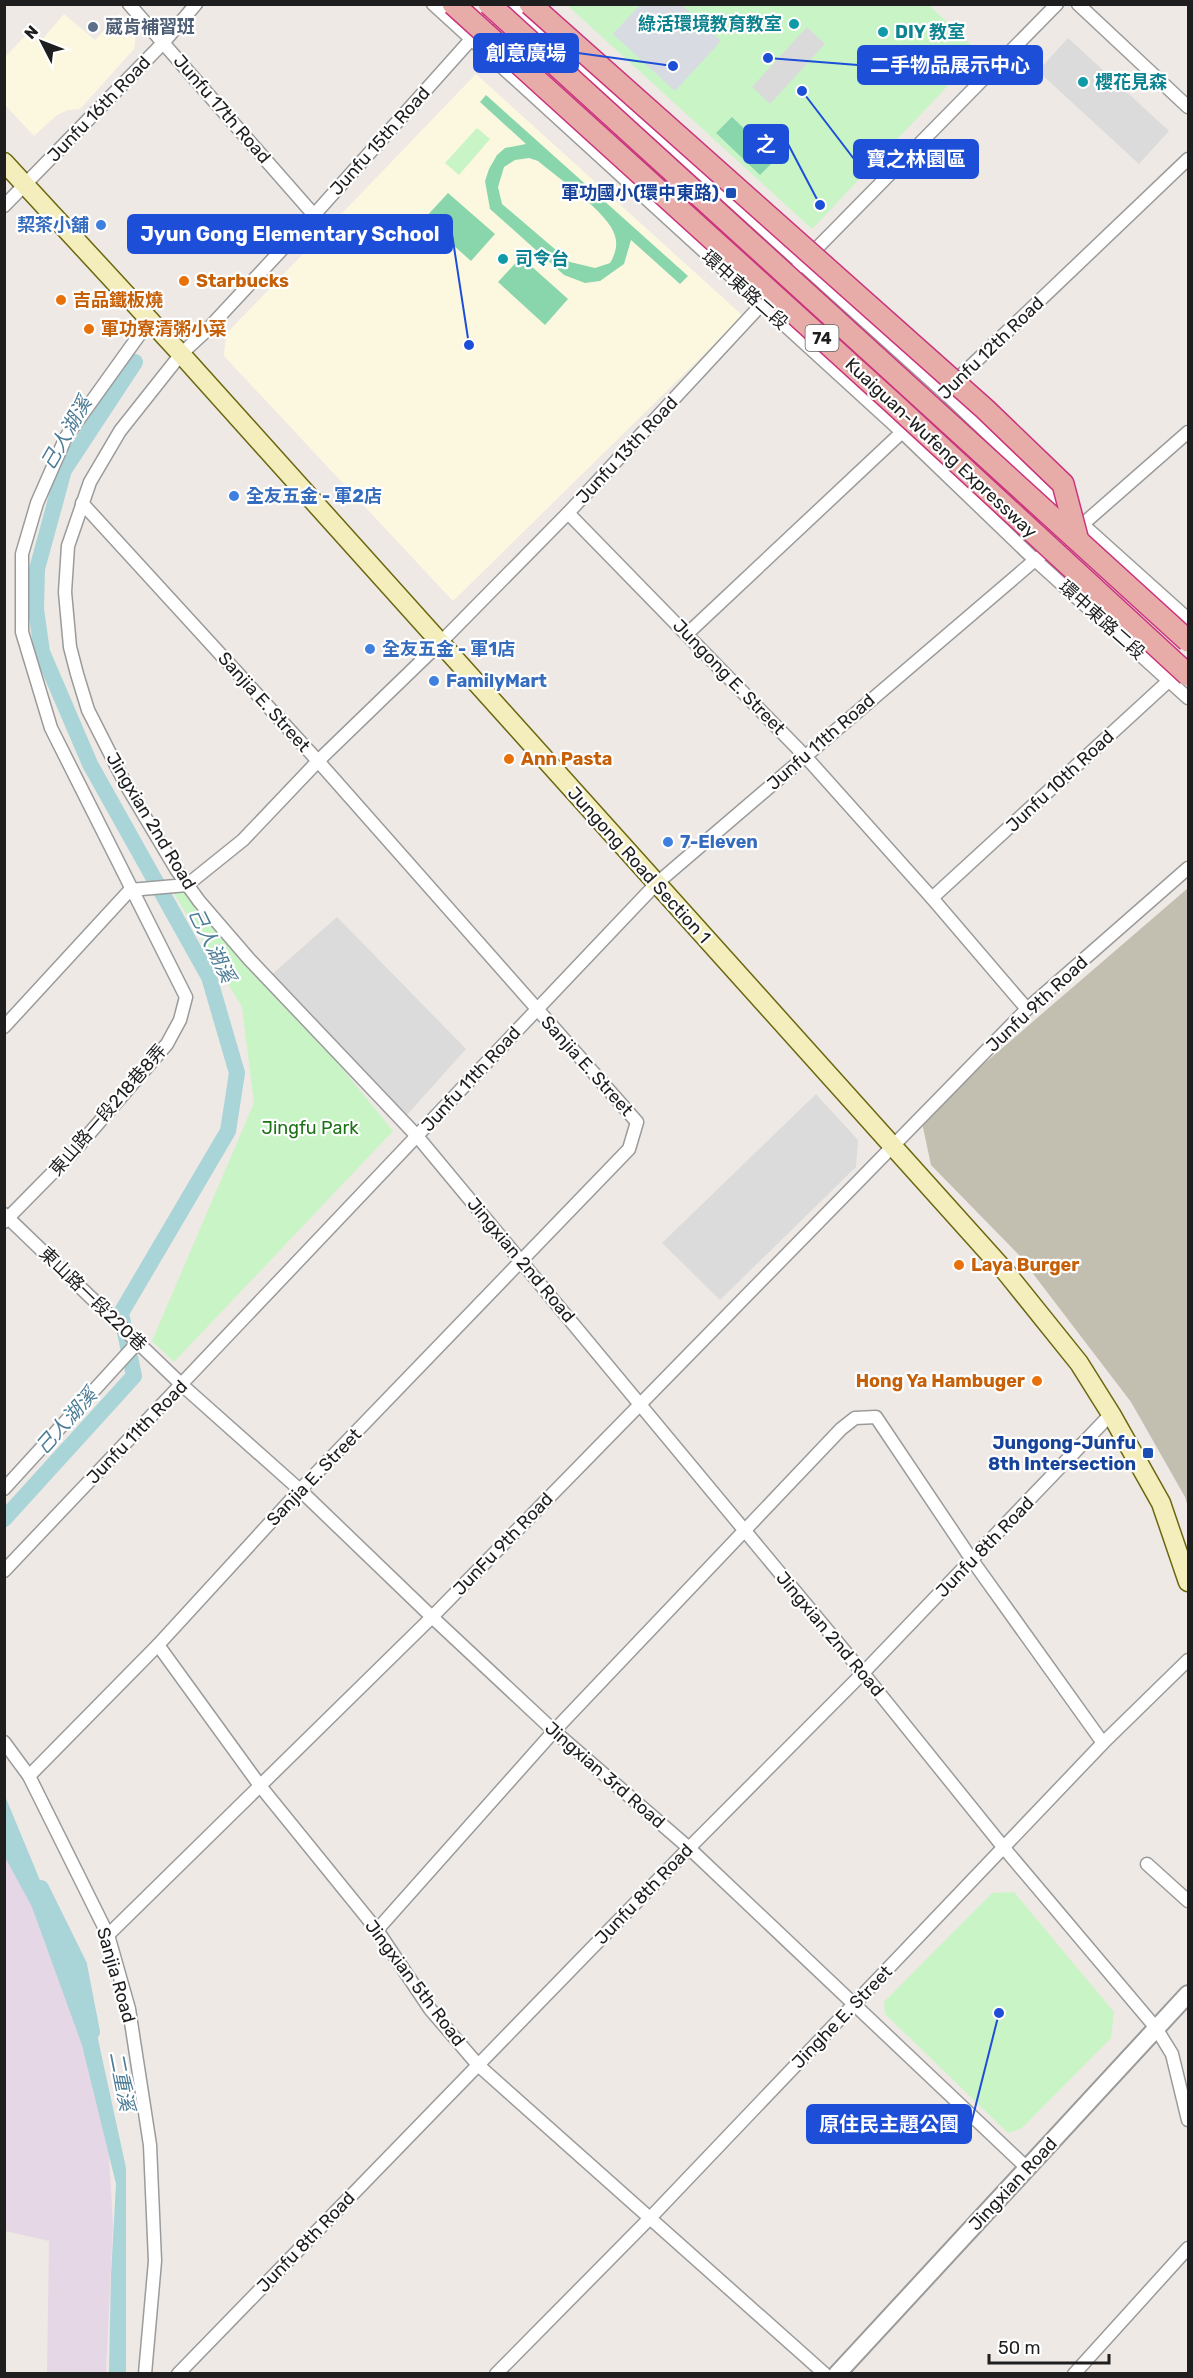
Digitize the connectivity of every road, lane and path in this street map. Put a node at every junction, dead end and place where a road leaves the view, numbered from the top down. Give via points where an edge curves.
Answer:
1 (129, 4) edge
2 (195, 4) edge
3 (433, 4) edge
4 (453, 4) edge
5 (489, 4) edge
6 (502, 4) edge
7 (514, 4) edge
8 (530, 4) edge
9 (544, 4) edge
10 (1057, 4) edge
11 (1078, 4) edge
12 (471, 39) junction
13 (164, 42) junction
14 (1188, 107) edge
15 (1188, 159) edge
16 (4, 162) edge
17 (690, 164) junction
18 (25, 184) junction
19 (4, 206) edge
20 (314, 215) junction
21 (802, 265) junction
22 (761, 305) junction
23 (150, 320) junction
24 (181, 354) junction
25 (943, 393) junction
26 (1188, 432) edge
27 (903, 433) junction
28 (82, 503) junction
29 (568, 513) junction
30 (1080, 531) junction
31 (1035, 560) junction
32 (1188, 620) edge
33 (687, 634) junction
34 (1188, 641) edge
35 (440, 644) junction
36 (1188, 664) edge
37 (1179, 677) edge
38 (1188, 698) edge
39 (805, 756) junction
40 (318, 761) junction
41 (1188, 868) edge
42 (656, 884) junction
43 (186, 885) junction
44 (131, 890) junction
45 (932, 898) junction
46 (536, 1009) junction
47 (1027, 1009) junction
48 (4, 1027) edge
49 (417, 1136) junction
50 (894, 1148) junction
51 (6, 1218) edge
52 (523, 1261) junction
53 (138, 1342) junction
54 (182, 1385) junction
55 (640, 1403) junction
56 (1112, 1414) junction
57 (4, 1489) edge
58 (300, 1490) junction
59 (745, 1532) junction
60 (972, 1560) junction
61 (4, 1571) edge
62 (1188, 1582) edge
63 (432, 1617) junction
64 (158, 1645) junction
65 (1188, 1660) edge
66 (863, 1673) junction
67 (554, 1731) junction
68 (4, 1742) edge
69 (1103, 1743) junction
70 (29, 1776) junction
71 (261, 1787) junction
72 (689, 1848) junction
73 (1004, 1848) junction
74 (1147, 1864) dead end
75 (1188, 1901) edge
76 (377, 1930) junction
77 (108, 1935) junction
78 (1188, 1994) edge
79 (855, 2004) junction
80 (1156, 2028) junction
81 (478, 2065) junction
82 (1188, 2120) edge
83 (1027, 2168) junction
84 (651, 2217) junction
85 (1188, 2248) edge
86 (145, 2373) edge
87 (178, 2373) edge
88 (496, 2373) edge
89 (825, 2373) edge
90 (837, 2373) edge
91 (1074, 2373) edge

1 - 13 street, Junfu 17th Road
2 - 13 street, Junfu 16th Road
3 - 12 street, 環中東路二段
4 - 37 highway, Kuaiguan-Wufeng Expressway / 74, bridge via 892,402
5 - 30 highway, Kuaiguan-Wufeng Expressway / 74, bridge via 676,177
6 - 12 street, Junfu 15th Road
7 - 17 street
8 - 30 highway, bridge via 985,409 1063,484
9 - 17 street via 620,79
10 - 21 street, Junfu 13th Road
11 - 14 street
12 - 20 street, Junfu 15th Road
12 - 22 street, 環中東路二段
13 - 18 street, Junfu 16th Road
13 - 20 street, Junfu 17th Road
15 - 25 street, Junfu 12th Road
16 - 18 main road, Jungong Road Section 1
17 - 21 street
18 - 19 street, Junfu 16th Road
18 - 23 main road, Jungong Road Section 1
20 - 24 street, Junfu 15th Road
21 - 22 street, Junfu 13th Road
21 - 25 street
22 - 27 street, 環中東路二段
22 - 29 street, Junfu 13th Road
23 - 24 main road, Jungong Road Section 1
23 - 44 street, 東山路一段218巷8弄 via 66,437 37,503 22,554 22,632 34,678 51,728
24 - 28 street, Jingxian 2nd Road via 120,432
24 - 35 main road, Jungong Road Section 1
25 - 27 street, Junfu 12th Road
25 - 30 street
26 - 30 street, Junfu 11th Road
27 - 31 street, 環中東路二段
27 - 33 street, Junfu 12th Road
28 - 40 street, Sanjia E. Street
28 - 43 street, Jingxian 2nd Road via 68,546 65,592 70,647 77,674 88,710 126,785
29 - 33 street, Jungong E. Street
29 - 35 street, Junfu 13th Road
30 - 31 street, Junfu 11th Road
30 - 32 street
30 - 34 highway, Kuaiguan-Wufeng Expressway / 74, bridge
31 - 37 street, 環中東路二段
31 - 39 street, Junfu 11th Road
33 - 39 street, Jungong E. Street
35 - 40 street, Junfu 13th Road
35 - 42 main road, Jungong Road Section 1
36 - 37 street, Junfu 10th Road
37 - 38 street, 環中東路二段
37 - 45 street, Junfu 10th Road
39 - 42 street, Junfu 11th Road
39 - 45 street, Jungong E. Street
40 - 43 street, Junfu 13th Road via 243,840
40 - 46 street, Sanjia E. Street
41 - 47 street, Junfu 9th Road
42 - 46 street, Junfu 11th Road
42 - 50 main road, Jungong Road Section 1
43 - 44 street
43 - 49 street, Jingxian 2nd Road via 249,959
44 - 48 street
44 - 51 street, 東山路一段218巷8弄 via 186,997 180,1020 167,1044 75,1150
45 - 47 street, Jungong E. Street
46 - 49 street, Junfu 11th Road
46 - 52 street, Sanjia E. Street via 637,1122 629,1149
47 - 50 street, Junfu 9th Road
49 - 52 street, Jingxian 2nd Road
49 - 54 street, Junfu 11th Road
50 - 55 street, JunFu 9th Road
50 - 56 main road, Jungong Road Section 1 via 1041,1314
51 - 53 street, 東山路一段220巷
52 - 55 street, Jingxian 2nd Road
52 - 58 street, Sanjia E. Street
53 - 54 street, 東山路一段220巷
53 - 57 street
54 - 58 street, Jingxian 3rd Road
54 - 61 street, Junfu 11th Road
55 - 59 street, Jingxian 2nd Road
55 - 63 street, JunFu 9th Road
56 - 60 street, Junfu 8th Road
56 - 62 main road, Jungong Road Section 1 via 1161,1503
58 - 63 street, Jingxian 3rd Road
58 - 64 street, Sanjia E. Street
59 - 60 street via 841,1429 855,1418 866,1416 876,1418
59 - 66 street, Jingxian 2nd Road
59 - 67 street
60 - 66 street, Junfu 8th Road
60 - 69 street
63 - 67 street, Jingxian 3rd Road
63 - 71 street, JunFu 9th Road
64 - 70 street, Sanjia E. Street
64 - 71 street, Jingxian 5th Road
65 - 69 street, Jinghe E. Street
66 - 72 street, Junfu 8th Road
66 - 73 street, Jingxian 2nd Road
67 - 72 street, Jingxian 3rd Road
67 - 76 street
68 - 70 street, Sanjia Road
69 - 73 street, Jinghe E. Street
70 - 77 street, Sanjia Road
71 - 76 street, Jingxian 5th Road
71 - 77 street, JunFu 9th Road
72 - 79 street, Jingxian 3rd Road
72 - 81 street, Junfu 8th Road
73 - 79 street, Jinghe E. Street
73 - 80 street, Jingxian 2nd Road
74 - 75 street
76 - 81 street, Jingxian 5th Road via 430,2009
77 - 86 street, Sanjia Road via 129,2009 150,2145 155,2261
78 - 80 street, Jingxian Road
79 - 83 street, Jingxian 3rd Road
79 - 84 street, Jinghe E. Street
80 - 82 street, Jingxian 2nd Road via 1172,2054
80 - 83 street, Jingxian Road
81 - 84 street, Jingxian 5th Road
81 - 87 street, Junfu 8th Road
83 - 90 street, Jingxian Road
84 - 88 street, Jinghe E. Street
84 - 89 street, Jingxian 5th Road
85 - 91 street

